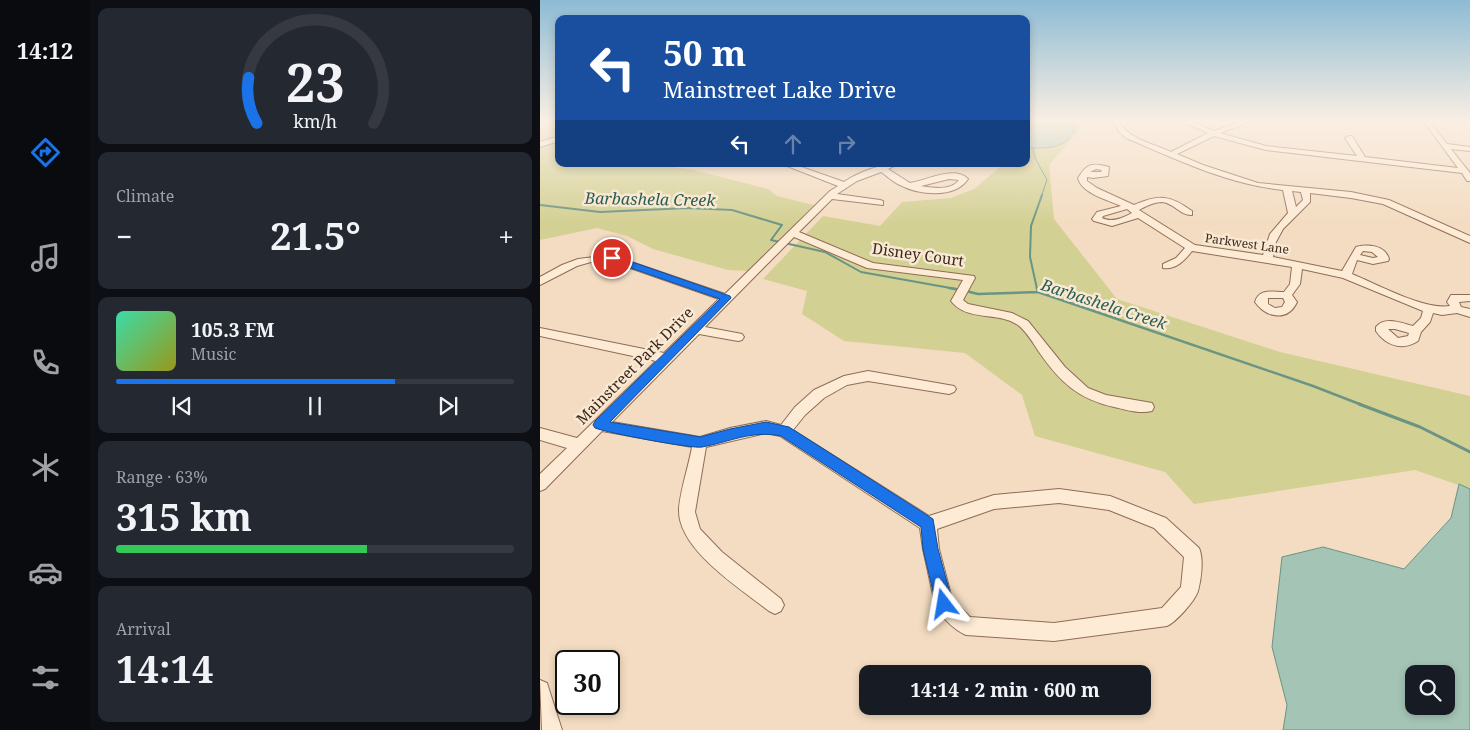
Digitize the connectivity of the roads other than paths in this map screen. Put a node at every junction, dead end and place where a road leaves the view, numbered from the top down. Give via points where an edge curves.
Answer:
1 (1176, 156) edge
2 (1331, 156) edge
3 (1360, 156) edge
4 (1452, 156) edge
5 (1362, 160) junction
6 (794, 167) edge
7 (884, 167) edge
8 (881, 168) junction
9 (1463, 171) junction
10 (1084, 173) dead end
11 (1470, 179) edge
12 (844, 185) junction
13 (908, 186) junction
14 (1287, 188) junction
15 (1305, 190) junction
16 (830, 196) junction
17 (880, 203) dead end
18 (1134, 210) junction
19 (1188, 213) dead end
20 (1293, 214) junction
21 (788, 239) junction
22 (1470, 240) edge
23 (1190, 247) junction
24 (1356, 257) dead end
25 (1268, 259) junction
26 (1297, 264) junction
27 (1167, 266) dead end
28 (1346, 275) junction
29 (540, 282) edge
30 (1287, 295) dead end
31 (726, 298) junction
32 (1470, 298) edge
33 (1429, 309) junction
34 (1457, 309) junction
35 (1470, 313) edge
36 (695, 330) junction
37 (1415, 331) dead end
38 (540, 332) edge
39 (738, 337) dead end
40 (666, 358) junction
41 (949, 389) dead end
42 (1147, 407) dead end
43 (599, 425) junction
44 (784, 431) junction
45 (540, 434) edge
46 (700, 443) junction
47 (579, 445) junction
48 (540, 484) edge
49 (928, 524) junction
50 (775, 605) dead end
51 (540, 690) edge
52 (552, 730) edge

1 - 14 street via 1239,180
2 - 5 street
3 - 5 street
4 - 9 street
5 - 9 street
6 - 12 street
7 - 8 street, Mainstreet Park Drive
8 - 12 street, Mainstreet Park Drive
8 - 13 street
9 - 11 street
10 - 18 street, Parkwest Lane via 1085,184
12 - 16 street, Mainstreet Park Drive
13 - 13 street via 935,191 955,187 964,179 951,175
14 - 15 street
14 - 20 street
15 - 20 street via 1307,200
15 - 22 street via 1386,202
16 - 17 street
16 - 21 street, Mainstreet Park Drive
18 - 19 street via 1161,199 1174,202
18 - 23 street, Parkwest Lane
20 - 25 street via 1271,238
21 - 31 street, Mainstreet Park Drive
21 - 42 street, Disney Court via 822,244 870,266 970,278 957,301 963,308 1005,314 1024,324 1062,373 1086,394
23 - 25 street, Parkwest Lane
23 - 27 street via 1180,260
24 - 28 street via 1350,262
25 - 26 street, Parkwest Lane
26 - 28 street, Parkwest Lane
26 - 30 street via 1296,284
28 - 33 street, Parkwest Lane
29 - 31 street via 578,261 612,258
31 - 36 street, Mainstreet Park Drive
32 - 34 street via 1455,297 1453,302
33 - 34 street, Parkwest Lane
33 - 37 street via 1426,319
34 - 35 street, Parkwest Lane
36 - 39 street
36 - 40 street, Mainstreet Park Drive
38 - 40 street
40 - 43 street, Mainstreet Park Drive
41 - 44 street via 868,376 844,381 819,394
43 - 46 street
43 - 47 street, Mainstreet Park Drive
44 - 46 street via 766,428
44 - 49 street
45 - 47 street
46 - 50 street via 687,512 693,533 716,558
47 - 48 street, Mainstreet Park Drive
49 - 49 street via 944,604 966,626 1054,632 1167,617 1189,591 1192,554 1160,523 1110,503 1059,496 994,502
51 - 52 street

